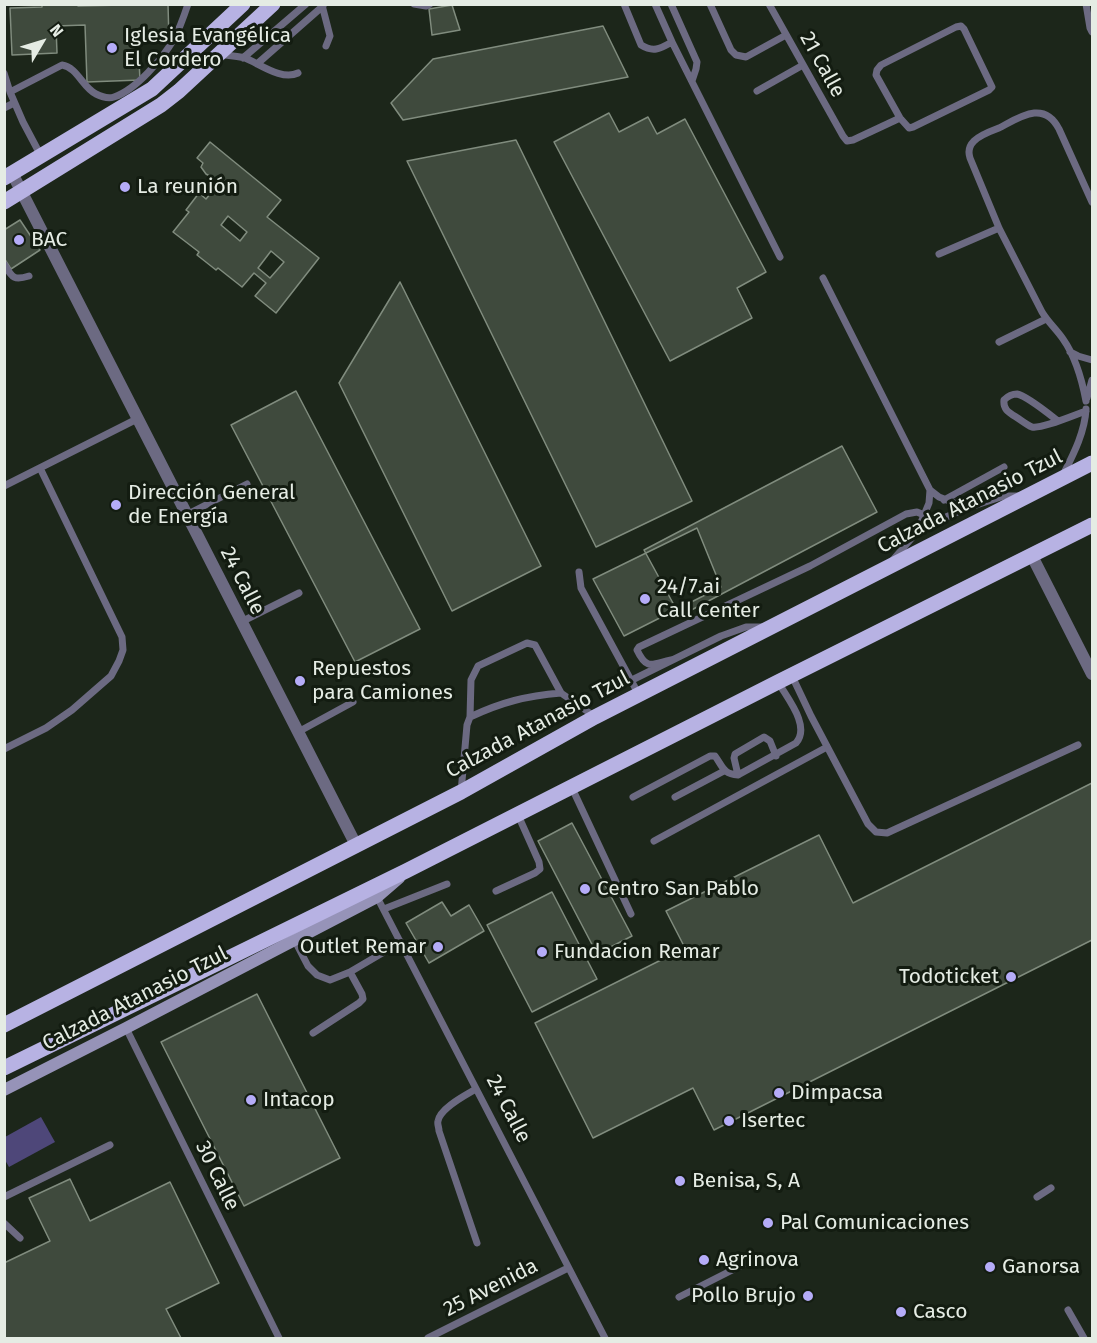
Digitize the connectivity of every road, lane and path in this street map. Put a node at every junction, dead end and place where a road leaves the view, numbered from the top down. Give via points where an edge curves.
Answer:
1 (188, 4) edge
2 (243, 4) edge
3 (273, 4) edge
4 (306, 4) edge
5 (414, 4) edge
6 (430, 4) edge
7 (624, 4) edge
8 (655, 4) edge
9 (671, 4) edge
10 (710, 4) edge
11 (770, 4) edge
12 (1086, 4) edge
13 (322, 5) edge
14 (1092, 32) edge
15 (786, 35) junction
16 (672, 42) junction
17 (326, 46) dead end
18 (219, 54) junction
19 (243, 58) junction
20 (257, 64) junction
21 (803, 65) junction
22 (4, 73) edge
23 (298, 73) dead end
24 (692, 81) junction
25 (757, 91) dead end
26 (10, 92) junction
27 (14, 103) junction
28 (4, 108) edge
29 (900, 118) junction
30 (41, 156) junction
31 (8, 176) edge
32 (21, 192) junction
33 (4, 202) edge
34 (1092, 202) edge
35 (999, 228) junction
36 (939, 254) dead end
37 (780, 258) dead end
38 (4, 264) edge
39 (29, 276) dead end
40 (823, 278) dead end
41 (1046, 319) junction
42 (999, 342) dead end
43 (1070, 352) junction
44 (1092, 360) edge
45 (1092, 380) edge
46 (1086, 401) junction
47 (1086, 415) junction
48 (137, 419) junction
49 (1058, 421) junction
50 (1092, 426) edge
51 (1092, 463) edge
52 (1004, 467) dead end
53 (40, 468) junction
54 (1060, 479) junction
55 (247, 484) dead end
56 (4, 486) edge
57 (930, 490) junction
58 (1028, 496) junction
59 (944, 500) junction
60 (967, 508) junction
61 (924, 514) junction
62 (186, 515) junction
63 (1092, 525) edge
64 (916, 532) junction
65 (1032, 556) junction
66 (886, 569) junction
67 (579, 572) dead end
68 (299, 593) dead end
69 (242, 622) junction
70 (769, 627) junction
71 (672, 660) junction
72 (1092, 674) edge
73 (785, 679) junction
74 (632, 680) junction
75 (561, 693) junction
76 (639, 695) junction
77 (353, 702) dead end
78 (470, 717) junction
79 (596, 717) junction
80 (298, 732) junction
81 (1078, 745) dead end
82 (827, 747) junction
83 (4, 748) edge
84 (776, 756) junction
85 (724, 771) junction
86 (738, 775) junction
87 (572, 788) junction
88 (461, 792) junction
89 (633, 797) dead end
90 (675, 797) dead end
91 (518, 815) junction
92 (654, 841) dead end
93 (356, 845) junction
94 (406, 871) junction
95 (447, 884) dead end
96 (496, 891) dead end
97 (377, 897) junction
98 (384, 909) junction
99 (631, 914) dead end
100 (294, 941) junction
101 (401, 942) junction
102 (350, 972) junction
103 (4, 1025) edge
104 (126, 1028) junction
105 (313, 1033) dead end
106 (4, 1068) edge
107 (476, 1089) junction
108 (4, 1090) edge
109 (110, 1145) dead end
110 (1051, 1188) dead end
111 (4, 1197) edge
112 (1037, 1197) dead end
113 (4, 1223) edge
114 (20, 1238) dead end
115 (477, 1243) dead end
116 (758, 1257) dead end
117 (568, 1268) junction
118 (679, 1297) dead end
119 (1068, 1310) dead end
120 (433, 1337) edge
121 (279, 1338) edge
122 (605, 1338) edge
123 (1084, 1338) edge

1 - 26 lane via 168,49 139,83 113,98 93,93 62,64
2 - 30 main road via 152,89
3 - 18 main road
4 - 19 lane
5 - 6 lane
7 - 16 lane via 641,45 657,51
8 - 16 lane
9 - 24 lane via 697,62
10 - 15 lane via 736,55 746,57
11 - 15 lane, 21 Calle
12 - 14 lane
13 - 17 lane via 330,36
13 - 20 lane
15 - 21 lane, 21 Calle
16 - 24 lane
18 - 19 lane
18 - 32 main road via 161,105
19 - 20 lane
20 - 23 lane via 284,75
21 - 25 lane
21 - 29 lane, 21 Calle via 847,141
22 - 26 lane
24 - 37 lane
26 - 27 lane
27 - 28 lane
27 - 30 lane
29 - 29 lane via 909,128 913,127 992,87 961,26 880,65 876,75
30 - 31 main road
31 - 32 street, 24 Calle
32 - 33 main road
32 - 48 street, 24 Calle
34 - 35 lane via 1056,123 1041,113 1027,114 979,137 969,149 971,163
35 - 36 lane
35 - 41 lane
38 - 39 lane via 18,279
40 - 57 lane
41 - 42 lane
41 - 43 lane
43 - 44 lane
43 - 46 lane
45 - 46 lane
46 - 47 lane
47 - 49 lane
47 - 50 lane
47 - 54 lane via 1072,458
48 - 53 lane
48 - 62 street, 24 Calle
49 - 49 lane via 1033,427 1007,412 1004,399 1016,394 1024,397
51 - 54 main road, Calzada Atanasio Tzul
52 - 59 lane
53 - 56 lane
53 - 83 lane via 122,637 123,650 111,676 72,710 46,728
54 - 58 main road, Calzada Atanasio Tzul
55 - 62 lane
57 - 59 lane
57 - 61 lane
58 - 60 lane via 1004,495
58 - 66 main road, Calzada Atanasio Tzul
59 - 60 lane
60 - 64 lane
61 - 64 lane
61 - 71 lane via 906,514 810,566 637,650 650,665
62 - 69 street, 24 Calle
63 - 65 main road, Calzada Atanasio Tzul
64 - 66 lane
65 - 72 street
65 - 73 main road, Calzada Atanasio Tzul
66 - 70 main road, Calzada Atanasio Tzul
67 - 74 lane via 581,588
68 - 69 lane
69 - 80 street, 24 Calle
70 - 71 lane via 746,627
70 - 76 main road, Calzada Atanasio Tzul
71 - 74 lane
73 - 82 lane
73 - 84 lane via 801,722 801,734 796,744
73 - 87 main road, Calzada Atanasio Tzul
74 - 76 lane
75 - 78 lane via 533,695 495,705
75 - 78 lane via 535,645 527,643 478,666 471,680
75 - 79 lane
76 - 79 main road, Calzada Atanasio Tzul
77 - 80 lane
78 - 88 lane
79 - 88 main road, Calzada Atanasio Tzul
80 - 93 street, 24 Calle
81 - 82 lane via 887,833 876,832 868,824
82 - 92 lane
84 - 86 lane
84 - 86 lane via 764,737 735,754
85 - 86 lane
85 - 89 lane via 710,756
85 - 90 lane
87 - 91 main road, Calzada Atanasio Tzul
87 - 99 lane
88 - 93 main road, Calzada Atanasio Tzul
91 - 94 main road, Calzada Atanasio Tzul
91 - 96 lane via 540,869
93 - 103 main road, Calzada Atanasio Tzul
94 - 97 street, Calzada Atanasio Tzul
94 - 106 main road, Calzada Atanasio Tzul
95 - 98 lane
97 - 98 lane, 24 Calle
97 - 100 street, Calzada Atanasio Tzul
98 - 101 lane, 24 Calle
100 - 102 lane via 317,975 330,980
100 - 104 street, Calzada Atanasio Tzul
101 - 102 lane
101 - 107 lane, 24 Calle
102 - 105 lane via 363,999
104 - 108 street, Calzada Atanasio Tzul
104 - 121 lane, 30 Calle
107 - 115 lane via 457,1100 438,1121
107 - 117 lane, 24 Calle
109 - 111 lane
110 - 112 lane
113 - 114 lane
116 - 118 lane
117 - 120 lane, 25 Avenida
117 - 122 lane, 24 Calle
119 - 123 lane

